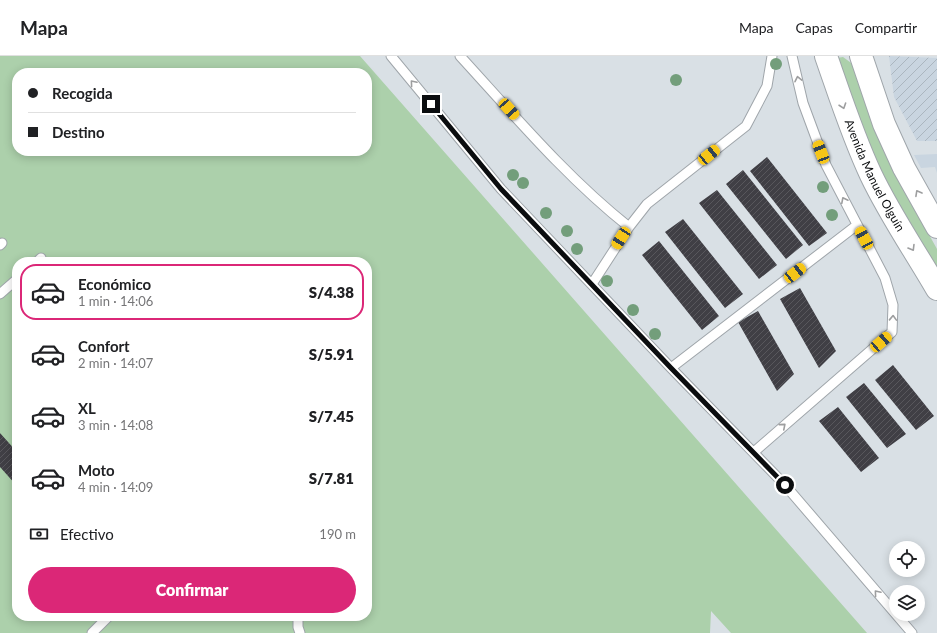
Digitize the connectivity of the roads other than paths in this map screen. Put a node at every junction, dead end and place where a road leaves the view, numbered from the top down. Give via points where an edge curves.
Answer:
1 (391, 56) edge
2 (460, 56) edge
3 (772, 56) edge
4 (792, 56) edge
5 (826, 56) edge
6 (861, 56) edge
7 (857, 225) junction
8 (629, 227) junction
9 (937, 227) edge
10 (12, 283) edge
11 (592, 284) junction
12 (937, 289) edge
13 (0, 294) edge
14 (671, 368) junction
15 (754, 452) junction
16 (104, 621) edge
17 (298, 621) edge
18 (92, 633) edge
19 (300, 633) edge
20 (912, 633) edge

11 -> 1 lane via 501,189
2 - 8 lane via 558,163
3 - 8 lane via 767,86 746,126 647,204
7 -> 4 lane via 826,165 803,103
5 -> 12 street, Avenida Manuel Olguín via 853,135 871,175
9 -> 6 street via 904,168 884,124
7 - 14 lane
15 -> 7 lane via 892,332 893,305 885,278
8 - 11 lane
10 - 13 lane
11 - 14 lane
14 - 15 lane
20 -> 15 lane
16 - 18 lane
17 - 19 lane

